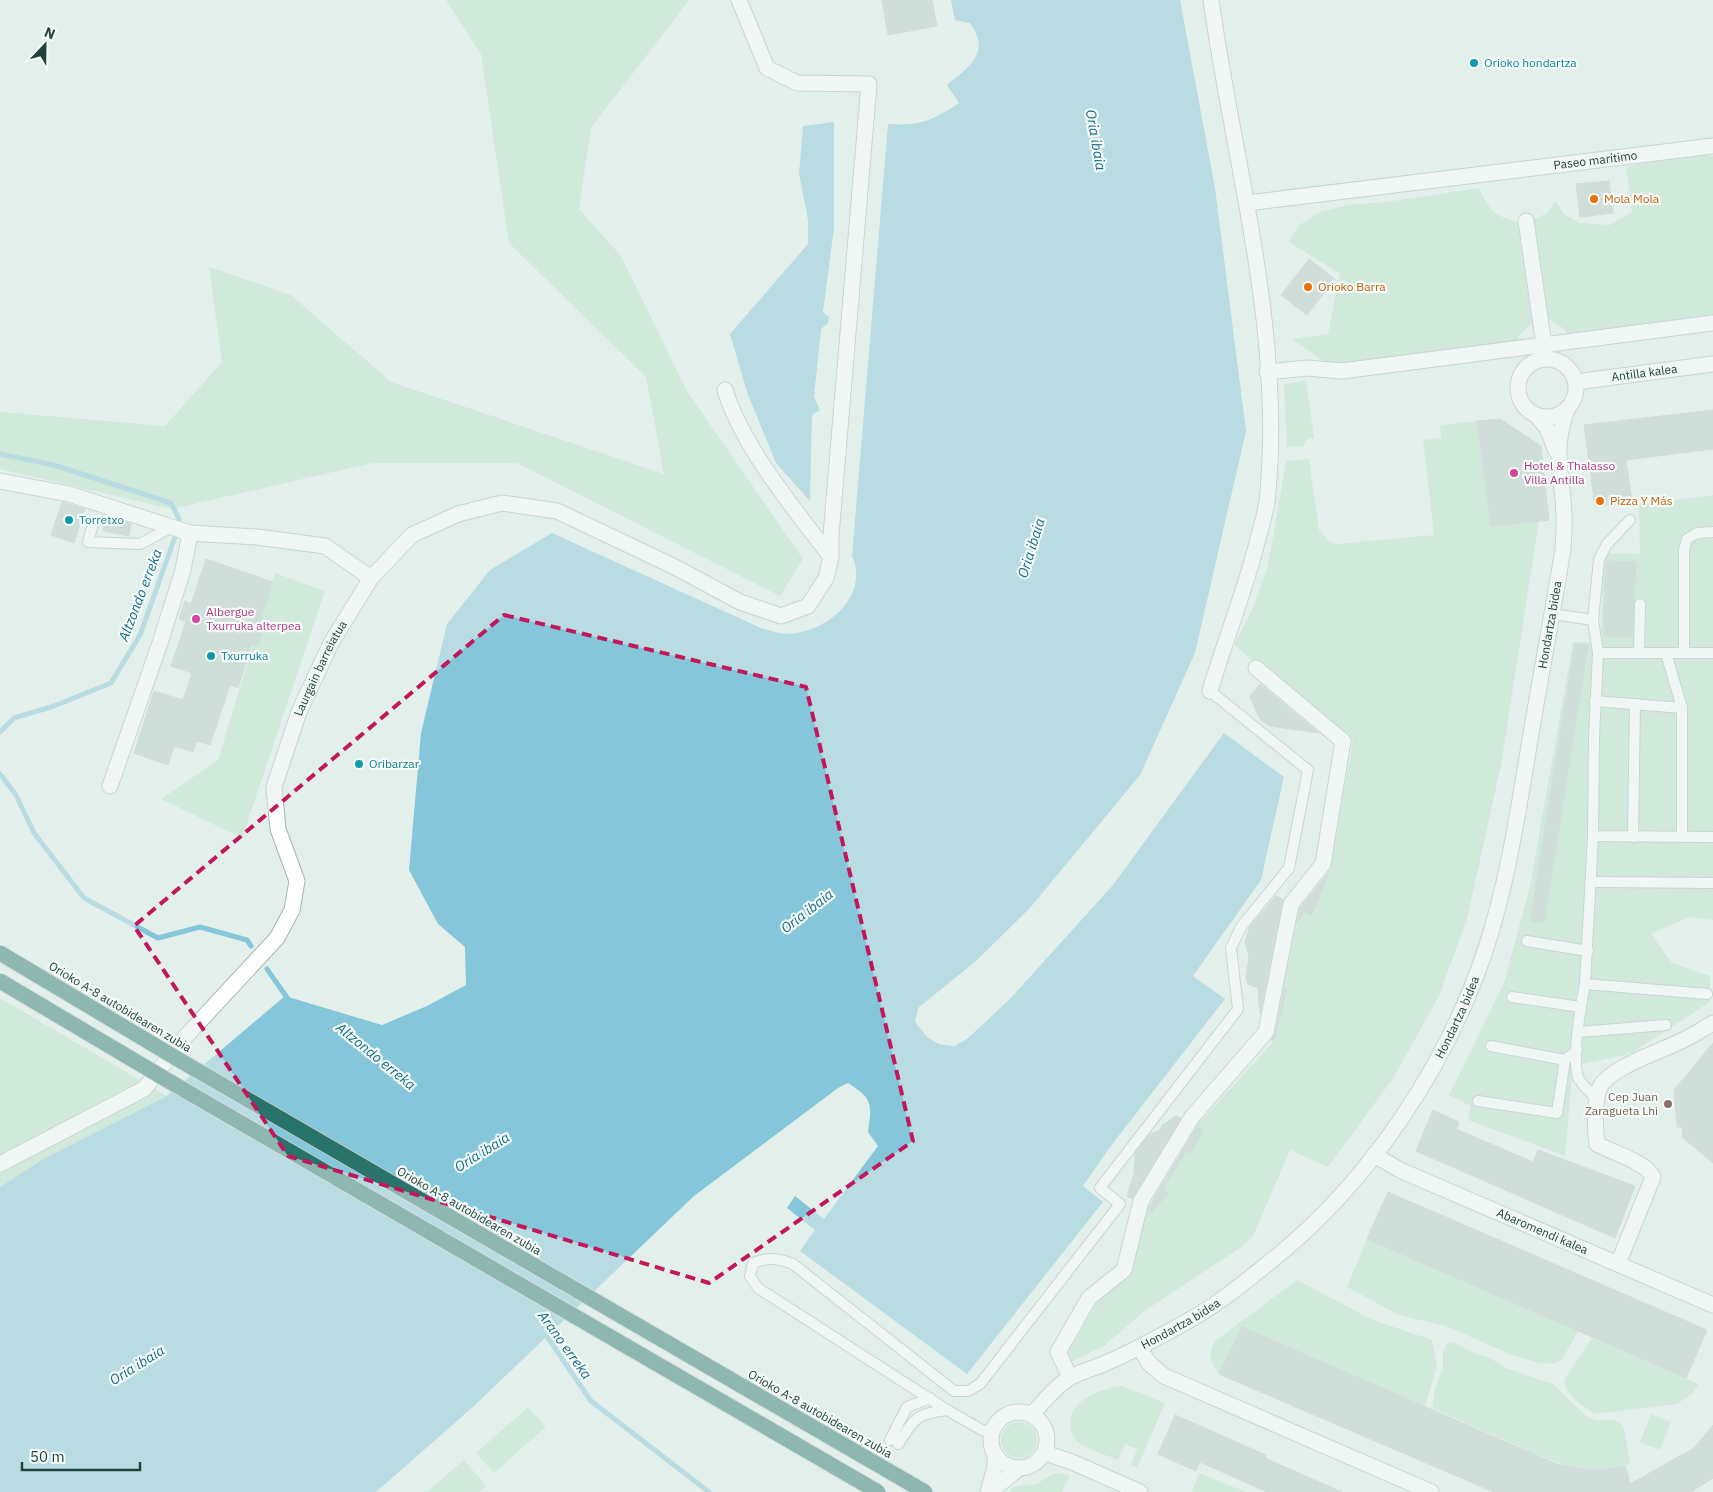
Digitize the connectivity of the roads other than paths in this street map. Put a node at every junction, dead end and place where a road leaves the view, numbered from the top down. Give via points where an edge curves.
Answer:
1 (739, 0) edge
2 (1211, 0) edge
3 (1713, 146) edge
4 (1247, 203) junction
5 (1526, 222) dead end
6 (1713, 323) edge
7 (1544, 351) junction
8 (1713, 364) edge
9 (1267, 372) junction
10 (1576, 382) junction
11 (725, 390) dead end
12 (1567, 409) junction
13 (1536, 415) junction
14 (1557, 455) junction
15 (0, 481) edge
16 (1630, 520) dead end
17 (93, 524) dead end
18 (172, 527) junction
19 (1713, 532) edge
20 (190, 533) junction
21 (831, 557) junction
22 (371, 578) junction
23 (1640, 604) dead end
24 (1552, 614) junction
25 (1593, 620) junction
26 (1639, 653) junction
27 (1666, 653) junction
28 (1684, 653) junction
29 (1713, 653) edge
30 (1598, 654) junction
31 (1256, 668) dead end
32 (1210, 691) joint
33 (1595, 701) junction
34 (1635, 704) junction
35 (1682, 708) junction
36 (110, 786) dead end
37 (1593, 836) junction
38 (1634, 837) junction
39 (1682, 837) junction
40 (1713, 838) edge
41 (1592, 882) junction
42 (1713, 882) edge
43 (1527, 941) dead end
44 (1588, 951) junction
45 (0, 953) edge
46 (0, 981) edge
47 (1586, 984) junction
48 (1707, 994) dead end
49 (1512, 997) dead end
50 (1581, 1007) junction
51 (1713, 1023) edge
52 (1666, 1025) dead end
53 (1579, 1032) junction
54 (1491, 1046) dead end
55 (1577, 1050) junction
56 (1565, 1060) junction
57 (1478, 1101) dead end
58 (1598, 1101) junction
59 (1374, 1155) junction
60 (0, 1164) edge
61 (1618, 1264) junction
62 (1713, 1305) edge
63 (1139, 1347) junction
64 (1066, 1369) dead end
65 (930, 1398) junction
66 (947, 1410) junction
67 (1036, 1418) junction
68 (991, 1432) junction
69 (1045, 1453) junction
70 (995, 1456) junction
71 (1018, 1469) junction
72 (878, 1492) edge
73 (925, 1492) edge
74 (989, 1492) edge
75 (1140, 1492) edge
76 (1431, 1492) edge

1 - 21 street, Laurgain barreiatua via 767,68 797,83 869,84
2 - 4 street
3 - 4 street, Paseo marítimo
4 - 9 street
5 - 7 street
6 - 7 street
7 - 9 street via 1342,371 1307,368
7 - 10 street via 1565,365
7 - 13 street via 1528,366 1518,382 1521,401
8 - 10 street, Antilla kalea
9 - 32 street via 1271,426 1267,504 1249,575
10 - 12 street via 1576,392
11 - 21 street via 732,413 764,465
12 - 13 street via 1552,416
12 - 14 street
13 - 14 street via 1547,428
14 - 24 street, Hondartza bidea via 1564,515 1563,549
15 - 18 street via 70,494
16 - 25 lane via 1606,544 1599,559
17 - 18 lane via 88,542 140,544
18 - 20 street
19 - 28 lane via 1697,533 1688,539 1684,550
20 - 22 street via 258,537 324,546
20 - 36 street via 183,570 163,635
21 - 22 street, Laurgain barreiatua via 826,578 808,606 781,616 740,602 557,510 502,503 458,514 412,535
22 - 60 street, Laurgain barreiatua via 331,643 299,712 274,786 278,829 297,881 292,910 271,944 186,1036 144,1089
23 - 26 lane
24 - 25 lane
24 - 59 street, Hondartza bidea via 1503,891 1485,950 1458,1018 1435,1064
25 - 30 lane
26 - 27 lane
26 - 30 lane
27 - 28 lane
27 - 35 lane
28 - 29 lane
30 - 33 lane
31 - 64 street via 1343,741 1323,864 1292,904 1266,1032 1192,1117 1141,1200 1124,1270 1089,1298 1058,1352
32 - 65 lane via 1308,770 1289,868 1241,927 1231,948 1238,1008 1100,1188 1120,1204 980,1384 968,1392 954,1391 793,1264 779,1258 764,1258 753,1263 750,1276 758,1288
33 - 34 lane
33 - 37 lane
34 - 35 lane
34 - 38 lane
35 - 39 lane
37 - 38 lane
37 - 41 lane
38 - 39 lane
39 - 40 lane
41 - 42 lane
41 - 44 lane
43 - 44 lane
44 - 47 lane
45 - 73 highway, Orioko A-8 autobidearen zubia, bridge
46 - 72 highway, bridge
47 - 48 lane
47 - 50 lane
49 - 50 lane
50 - 53 lane
51 - 58 street via 1615,1073 1600,1087
52 - 53 lane
53 - 55 lane
54 - 56 lane
55 - 56 lane
55 - 58 lane via 1578,1078
56 - 57 lane via 1557,1113
58 - 61 street via 1594,1124 1597,1144 1616,1155 1643,1164 1653,1177
59 - 61 street, Abaromendi kalea via 1402,1171
59 - 63 street, Hondartza bidea via 1273,1260 1191,1319
61 - 62 street, Abaromendi kalea
63 - 67 street, Hondartza bidea via 1071,1378 1045,1400
63 - 76 street via 1149,1363 1164,1376
65 - 66 lane
65 - 66 lane via 907,1407 894,1442 915,1418
66 - 68 lane
67 - 68 street via 1024,1412 1007,1414 1000,1418
67 - 69 street via 1047,1432
68 - 70 street
69 - 71 street via 1033,1465
69 - 75 street
70 - 71 street via 1005,1465
70 - 74 street
71 - 74 street

